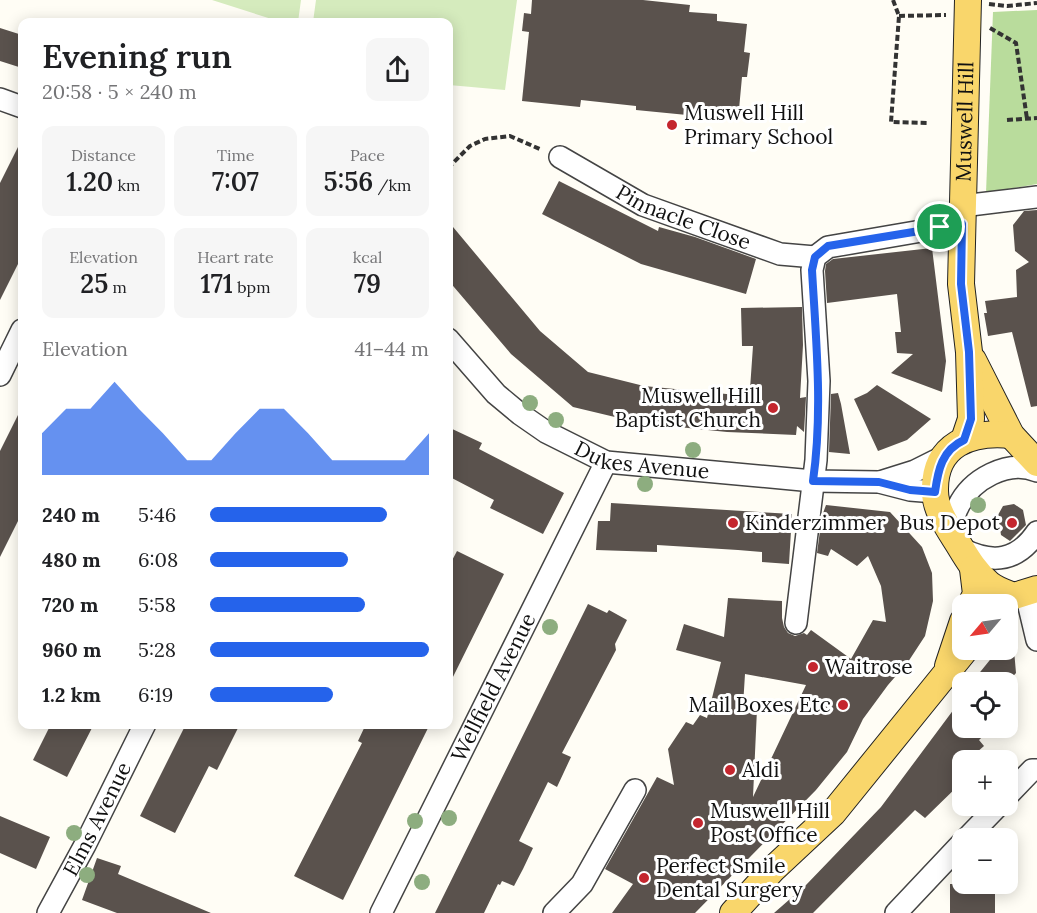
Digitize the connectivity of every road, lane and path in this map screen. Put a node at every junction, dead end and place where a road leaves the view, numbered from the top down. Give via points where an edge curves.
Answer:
1 (892, 0) edge
2 (1037, 3) edge
3 (967, 5) edge
4 (898, 16) junction
5 (0, 99) edge
6 (18, 105) edge
7 (1037, 118) edge
8 (1027, 119) junction
9 (1006, 120) dead end
10 (929, 123) dead end
11 (560, 158) joint
12 (453, 163) edge
13 (1037, 197) edge
14 (962, 215) junction
15 (813, 264) junction
16 (18, 338) edge
17 (453, 345) edge
18 (969, 352) junction
19 (0, 375) edge
20 (1011, 435) junction
21 (964, 440) junction
22 (943, 457) junction
23 (606, 462) junction
24 (1037, 463) edge
25 (1037, 471) edge
26 (813, 481) junction
27 (879, 482) junction
28 (935, 492) junction
29 (1037, 532) edge
30 (962, 549) junction
31 (976, 594) edge
32 (1021, 596) edge
33 (796, 623) dead end
34 (1037, 640) edge
35 (952, 654) edge
36 (956, 660) edge
37 (946, 672) junction
38 (143, 729) edge
39 (1037, 770) edge
40 (1018, 785) edge
41 (635, 790) dead end
42 (988, 816) edge
43 (977, 828) edge
44 (952, 854) edge
45 (48, 913) edge
46 (381, 913) edge
47 (554, 913) edge
48 (733, 913) edge
49 (896, 913) edge

1 - 4 path
2 - 3 path
3 - 4 path
3 - 8 path via 1016,43
3 - 14 main road, Muswell Hill
4 - 10 path via 891,122
5 - 6 street
7 - 8 path
8 - 9 path
11 - 12 path via 510,136 485,139 470,146
11 - 15 street, Pinnacle Close via 643,206
13 - 14 street
14 - 15 street via 828,246
14 - 18 main road, Muswell Hill via 961,284
15 - 26 street via 819,381
16 - 19 street
17 - 23 street, Dukes Avenue via 496,394 520,414 546,432
18 - 20 main road, Muswell Hill
18 - 21 main road, Muswell Hill via 971,419
20 - 21 main road via 989,433
20 - 24 main road, Muswell Hill
21 - 22 main road
22 - 27 street, Dukes Avenue
22 - 28 main road
23 - 26 street, Dukes Avenue
23 - 46 street, Wellfield Avenue
25 - 30 street via 1010,467 971,488 958,506
26 - 27 street, Dukes Avenue
26 - 33 street
27 - 28 street, Dukes Avenue
28 - 30 main road via 941,514
29 - 30 street via 1020,550 1006,557 988,559
30 - 31 main road
30 - 32 main road via 991,586
32 - 34 street
35 - 37 main road
36 - 37 main road
37 - 48 main road via 833,813
38 - 45 street, Elms Avenue
39 - 40 street via 1032,770
41 - 47 street via 582,884
42 - 43 street
44 - 49 street

